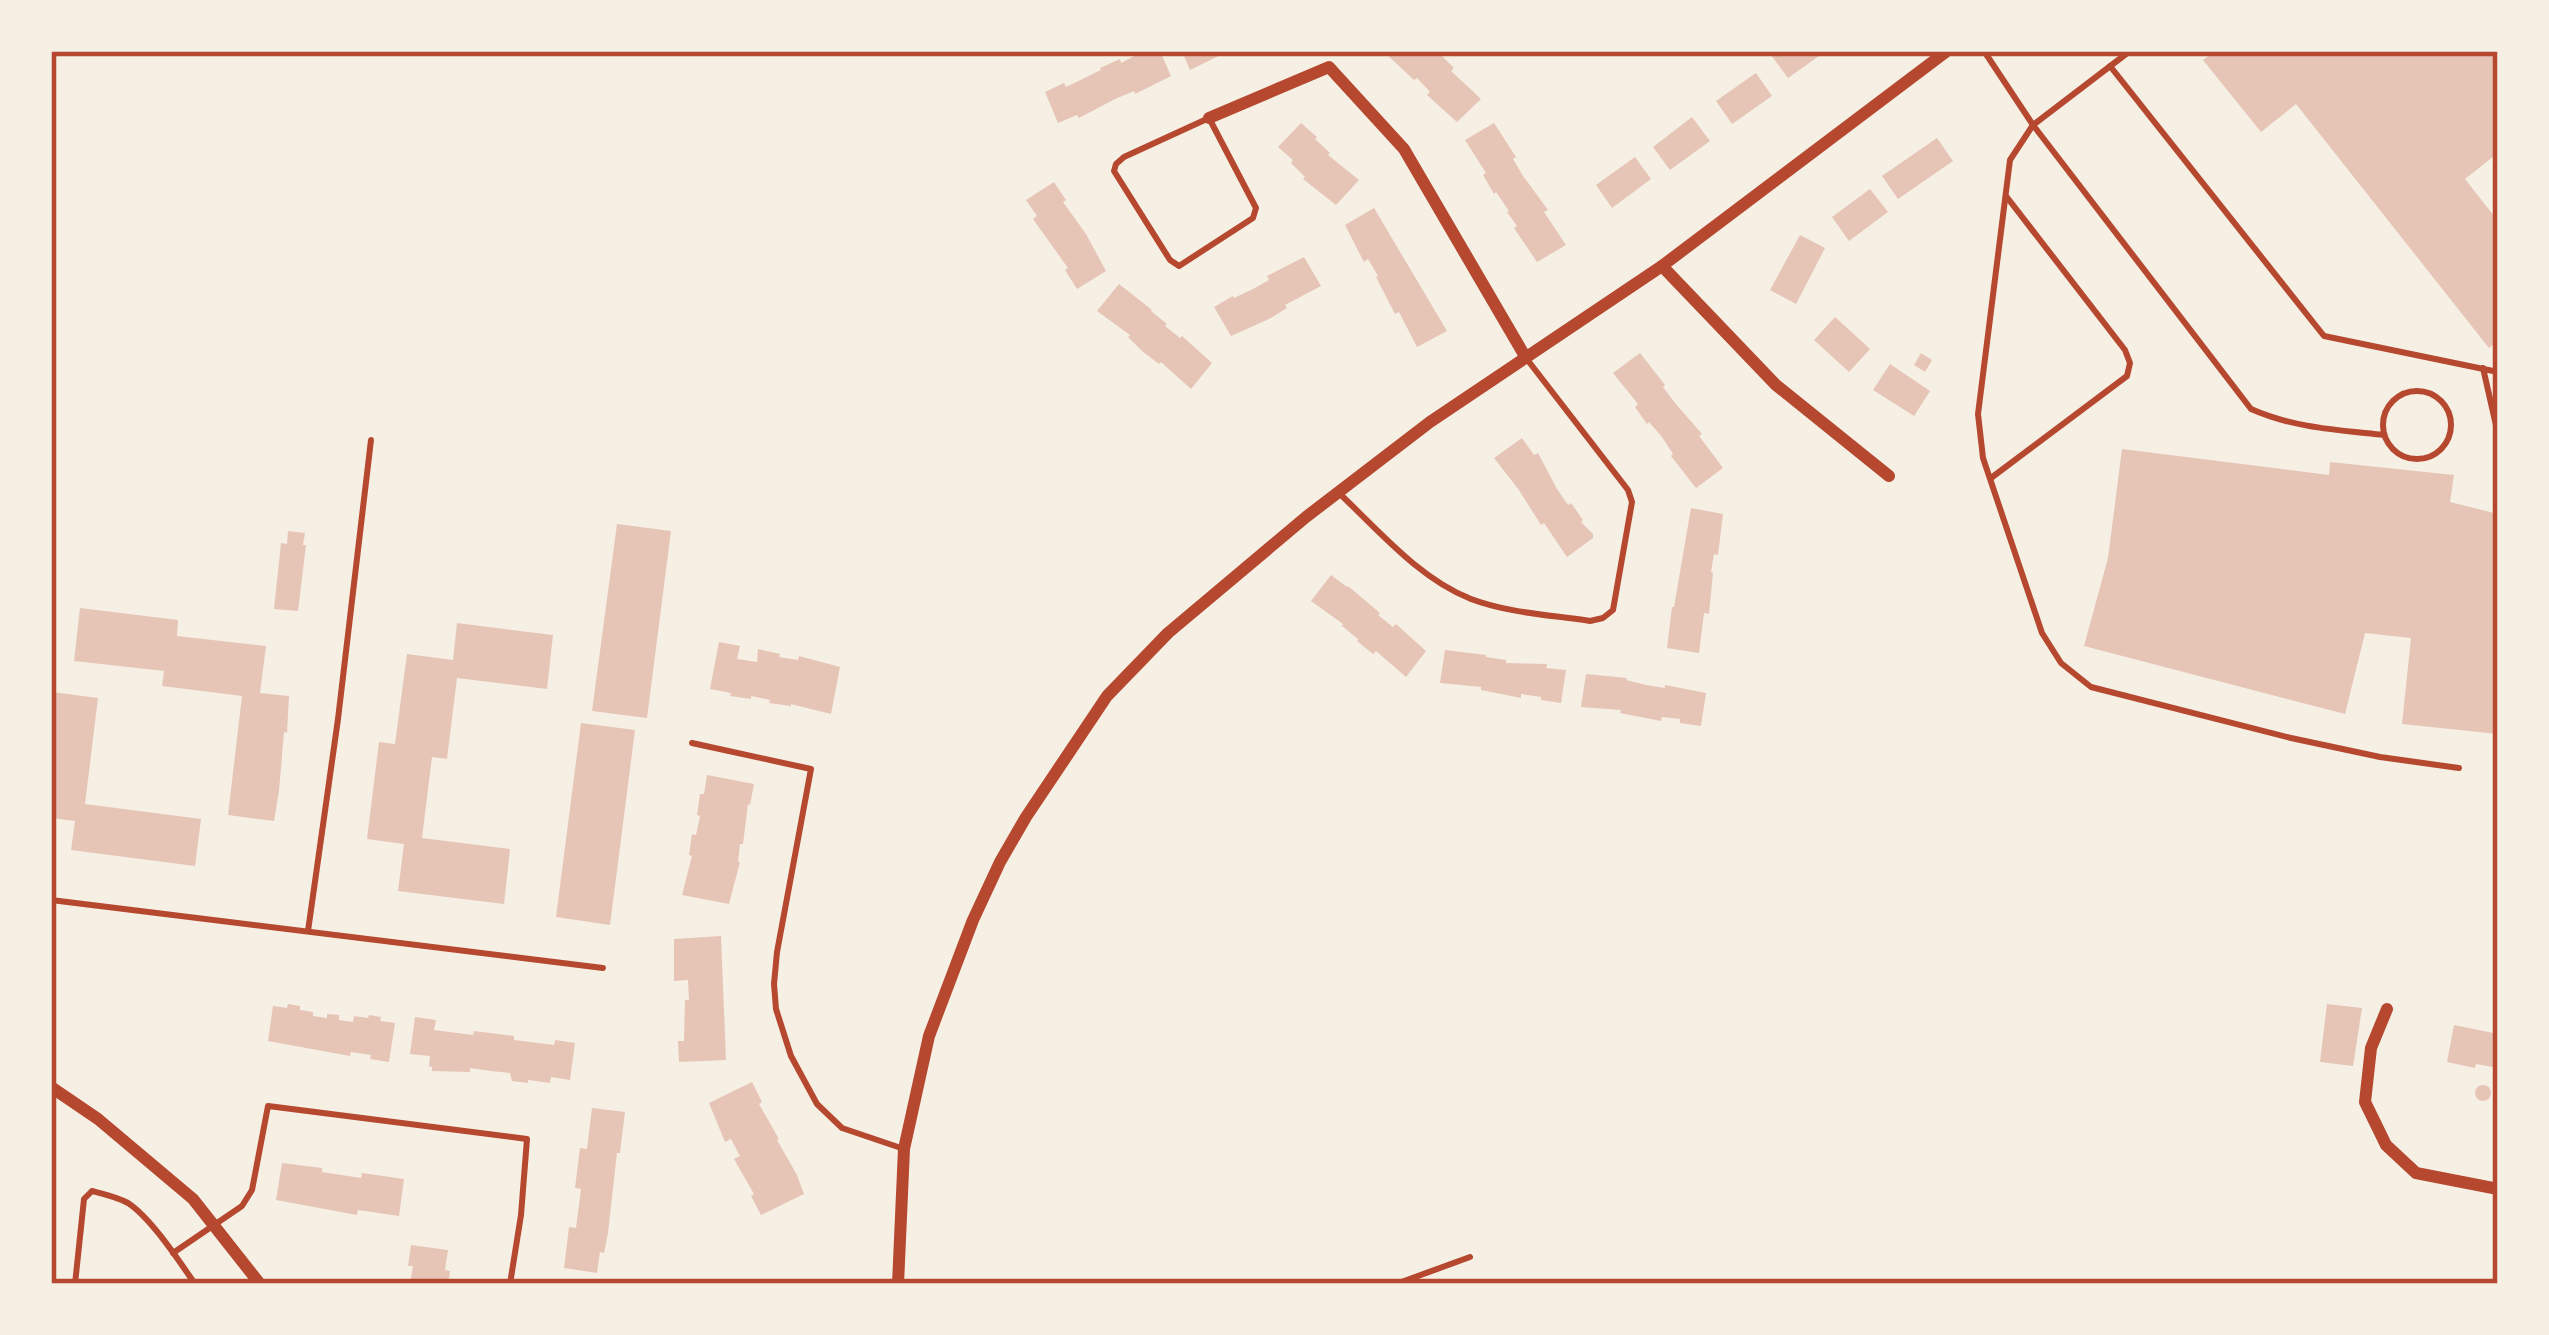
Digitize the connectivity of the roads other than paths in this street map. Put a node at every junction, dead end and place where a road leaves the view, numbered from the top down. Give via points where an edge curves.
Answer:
1 (1322, 51) edge
2 (1946, 51) edge
3 (1984, 51) edge
4 (2130, 51) edge
5 (2110, 66) junction
6 (1329, 67) junction
7 (1209, 118) junction
8 (2032, 124) junction
9 (2005, 194) junction
10 (1662, 266) junction
11 (1526, 358) junction
12 (2483, 368) junction
13 (2498, 372) edge
14 (2498, 434) edge
15 (2384, 435) junction
16 (371, 440) dead end
17 (1889, 476) dead end
18 (1990, 478) junction
19 (1338, 492) junction
20 (692, 742) dead end
21 (2459, 768) dead end
22 (51, 900) edge
23 (308, 931) junction
24 (603, 968) dead end
25 (2387, 1009) dead end
26 (51, 1087) edge
27 (904, 1149) junction
28 (2498, 1190) edge
29 (214, 1224) junction
30 (173, 1253) junction
31 (1470, 1257) dead end
32 (75, 1284) edge
33 (195, 1284) edge
34 (260, 1284) edge
35 (510, 1284) edge
36 (898, 1284) edge
37 (1396, 1284) edge

1 - 6 street
2 - 10 street
3 - 8 lane
4 - 5 lane
5 - 8 lane
5 - 12 lane via 2324,336
6 - 7 street
6 - 11 street via 1404,148
7 - 7 lane via 1256,208 1253,218 1179,266 1115,177 1115,164
8 - 9 lane via 2010,160
8 - 15 lane via 2251,409 2300,426
9 - 18 lane via 1978,414
9 - 18 lane via 2130,363 2127,376
10 - 11 street
10 - 17 street via 1776,386
11 - 19 street
11 - 19 lane via 1632,502 1612,610 1603,618 1468,598 1412,562
12 - 13 lane
12 - 14 lane
15 - 15 lane via 2407,458 2428,457 2446,443 2451,421 2440,400 2407,392 2390,404
16 - 23 lane
18 - 21 lane via 2042,633 2091,687 2291,739
19 - 27 street via 1168,632 1107,695 1048,782 973,920 929,1036
20 - 27 lane via 811,769 777,952 776,1009 817,1104 842,1128
22 - 23 lane
23 - 24 lane
25 - 28 street via 2371,1048 2365,1102 2386,1145 2416,1173
26 - 29 street via 167,1175
27 - 36 street
29 - 30 lane
29 - 34 street
29 - 35 lane via 252,1190 268,1106 527,1139
30 - 32 lane via 134,1207 92,1190 84,1199
30 - 33 lane
31 - 37 lane

